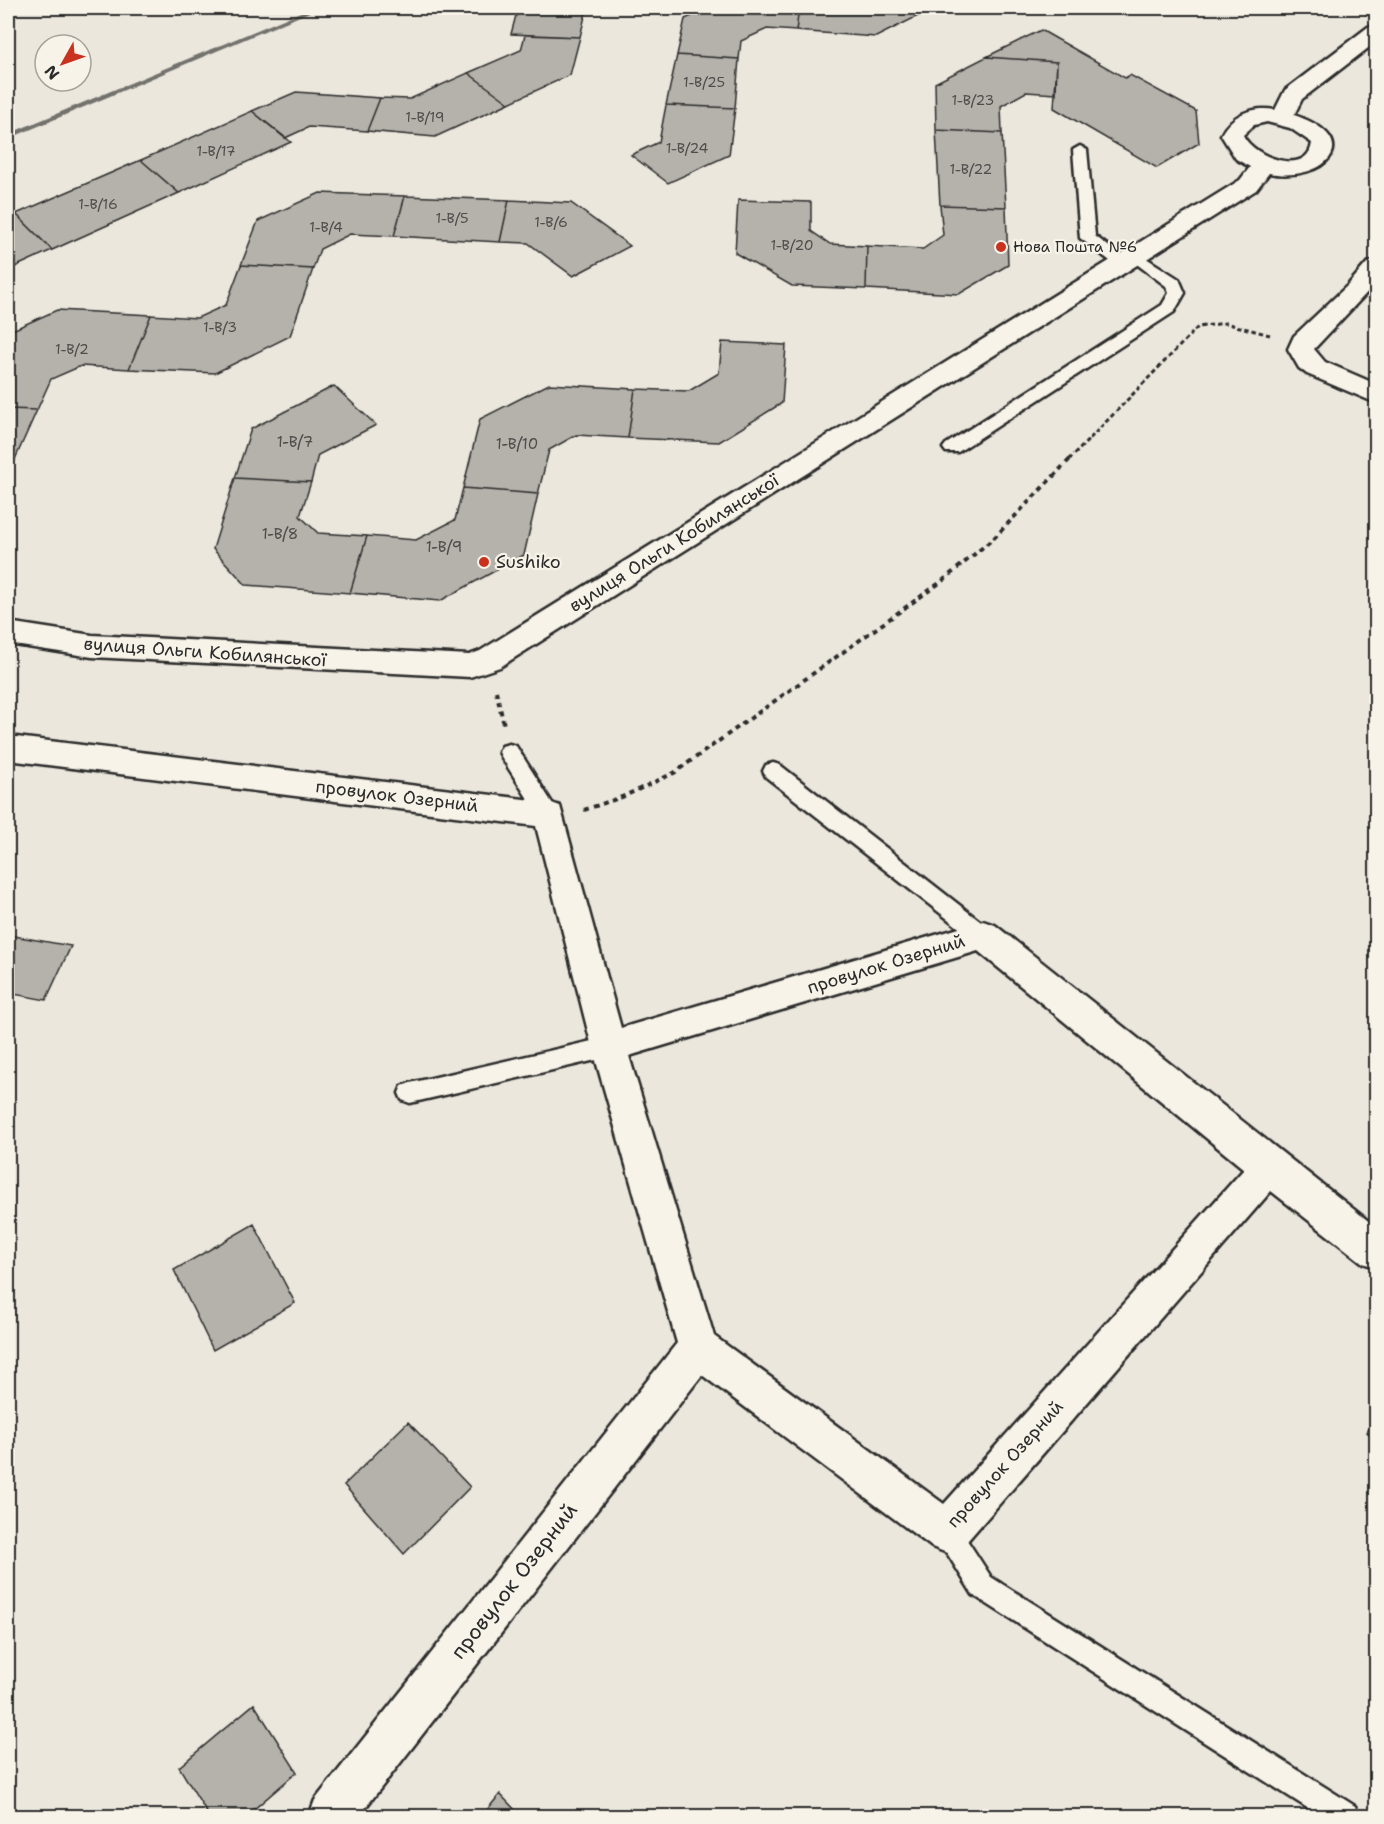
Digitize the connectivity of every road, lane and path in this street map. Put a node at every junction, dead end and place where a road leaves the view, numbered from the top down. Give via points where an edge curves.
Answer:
1 (1377, 32) edge
2 (1282, 117) junction
3 (1080, 150) dead end
4 (1264, 164) junction
5 (1129, 260) junction
6 (1377, 268) edge
7 (1301, 349) junction
8 (1377, 394) edge
9 (952, 448) dead end
10 (8, 633) edge
11 (490, 659) junction
12 (8, 748) edge
13 (509, 752) joint
14 (773, 771) dead end
15 (549, 815) junction
16 (983, 935) junction
17 (609, 1047) junction
18 (410, 1093) dead end
19 (1269, 1167) junction
20 (1377, 1250) edge
21 (698, 1348) junction
22 (947, 1532) junction
23 (331, 1816) edge
24 (1346, 1816) edge

1 - 2 street via 1293,95
2 - 4 street via 1261,116 1243,121 1232,135 1240,152
2 - 4 street via 1296,120 1317,134 1322,150 1308,164
3 - 5 lane via 1088,238
4 - 5 street, вулиця Ольги Кобилянської via 1248,185
5 - 9 lane via 1173,283 1175,301
5 - 11 street, вулиця Ольги Кобилянської
6 - 7 street via 1303,342
7 - 8 street via 1316,368
7 - 15 path via 1246,328 1214,324 1198,327 994,538 941,582 674,772 595,808
10 - 11 street, вулиця Ольги Кобилянської via 92,646 449,667 470,666
11 - 13 path
12 - 15 street, провулок Озерний
13 - 15 lane
14 - 16 lane
15 - 17 street
16 - 17 street, провулок Озерний
16 - 19 street, провулок Озерний
17 - 18 lane
17 - 21 street
19 - 20 street, провулок Озерний
19 - 22 street, провулок Озерний
21 - 22 street, провулок Озерний
21 - 23 street, провулок Озерний
22 - 24 lane via 982,1586

